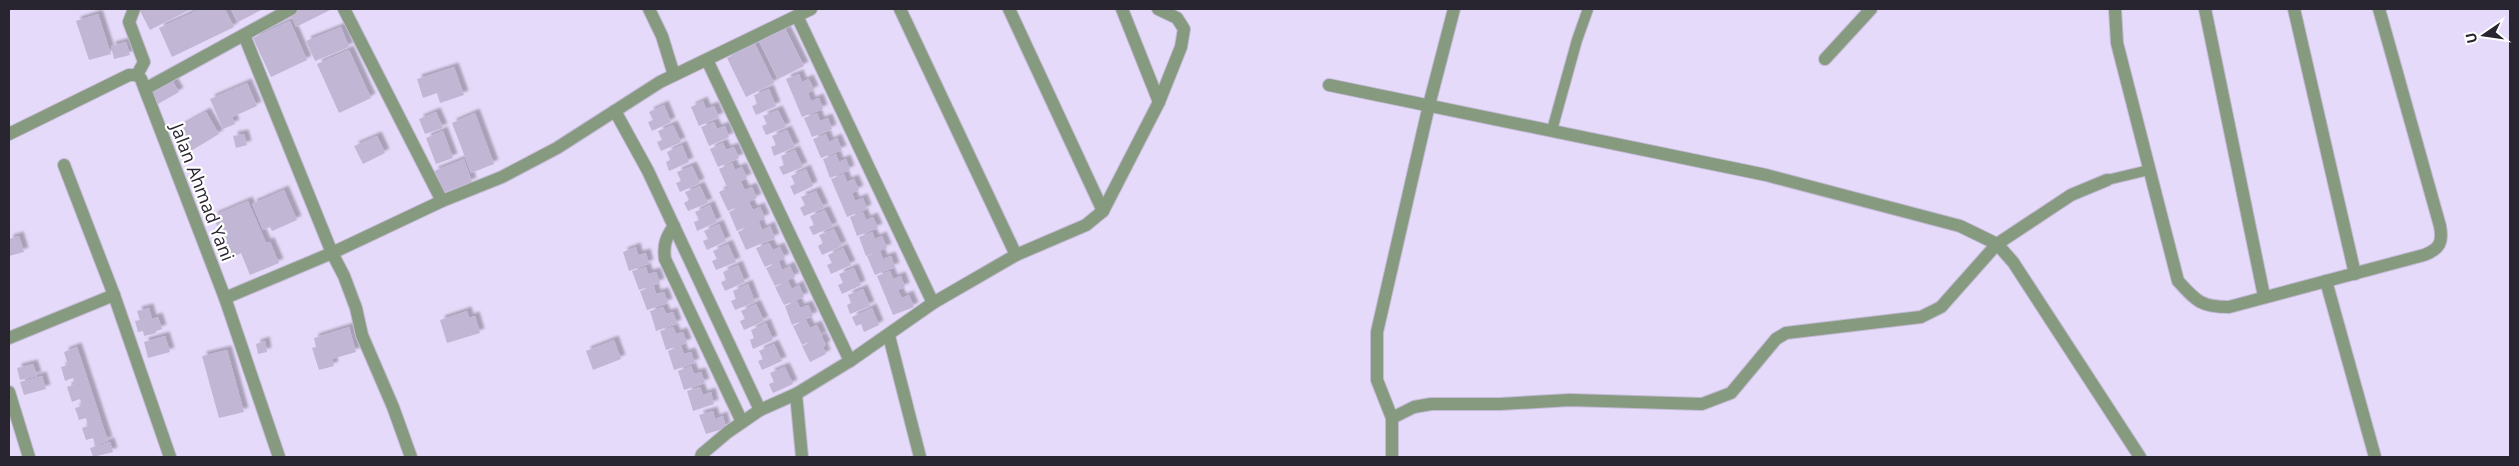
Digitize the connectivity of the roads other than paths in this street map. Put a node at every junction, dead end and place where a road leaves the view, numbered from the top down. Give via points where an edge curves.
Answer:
1 (134, 9) edge
2 (291, 9) edge
3 (344, 9) edge
4 (649, 9) edge
5 (811, 9) edge
6 (900, 9) edge
7 (1009, 9) edge
8 (1122, 9) edge
9 (1158, 9) edge
10 (1454, 9) edge
11 (1588, 9) edge
12 (1871, 9) edge
13 (2115, 9) edge
14 (2206, 9) edge
15 (2294, 9) edge
16 (2379, 9) edge
17 (797, 16) junction
18 (244, 35) junction
19 (1825, 59) dead end
20 (707, 60) junction
21 (136, 75) junction
22 (674, 75) junction
23 (1329, 85) dead end
24 (145, 89) junction
25 (1159, 102) junction
26 (1429, 104) junction
27 (616, 111) junction
28 (1552, 130) junction
29 (9, 134) edge
30 (64, 165) dead end
31 (2149, 170) junction
32 (2106, 180) joint
33 (442, 201) junction
34 (1103, 211) junction
35 (674, 226) junction
36 (1997, 244) junction
37 (332, 253) junction
38 (1016, 255) junction
39 (2355, 274) junction
40 (2326, 281) junction
41 (114, 295) junction
42 (2264, 296) junction
43 (226, 298) junction
44 (933, 303) junction
45 (889, 336) junction
46 (9, 338) edge
47 (850, 361) junction
48 (9, 392) edge
49 (796, 394) junction
50 (760, 410) junction
51 (1392, 418) junction
52 (742, 422) junction
53 (29, 457) edge
54 (170, 457) edge
55 (280, 457) edge
56 (411, 457) edge
57 (701, 457) edge
58 (802, 457) edge
59 (920, 457) edge
60 (1392, 457) edge
61 (2140, 457) edge
62 (2374, 457) edge

1 - 21 street via 129,22 144,62
2 - 18 street
3 - 33 street
4 - 22 street via 662,36
5 - 17 street
6 - 38 street
7 - 34 street
8 - 25 street
9 - 25 street via 1177,18 1184,30
10 - 26 street
11 - 28 lane
12 - 19 street
13 - 31 street via 2118,43
14 - 42 street
15 - 39 street
16 - 39 street via 2442,236 2434,252
17 - 20 street
17 - 44 street
18 - 24 street
18 - 37 street
20 - 22 street
20 - 47 street
21 - 24 street, Jalan Ahmad Yani
21 - 29 street via 129,75
22 - 27 street
23 - 26 street
24 - 43 street, Jalan Ahmad Yani
25 - 34 street
26 - 28 street
26 - 51 street via 1377,332 1377,380
27 - 33 street via 502,177
27 - 35 street
28 - 36 street via 1766,175 1960,226
30 - 41 street
31 - 32 lane
31 - 42 street via 2178,281 2193,298 2209,307 2229,306
32 - 36 street via 2071,195
33 - 37 street
34 - 38 street via 1086,224
35 - 50 street
35 - 52 street via 663,248 665,259
36 - 51 street via 1931,314 1786,333 1776,339 1731,394 1702,404 1570,400 1431,404 1414,407
36 - 61 street via 2018,270
37 - 43 street
37 - 56 street via 344,276 362,335
38 - 44 street
39 - 40 street
40 - 42 street
40 - 62 street
41 - 46 street
41 - 54 street
43 - 55 street, Jalan Ahmad Yani
44 - 45 street
45 - 47 street
45 - 59 street
47 - 49 street
48 - 53 street
49 - 50 street
49 - 58 street
50 - 52 street
51 - 60 street
52 - 57 street

